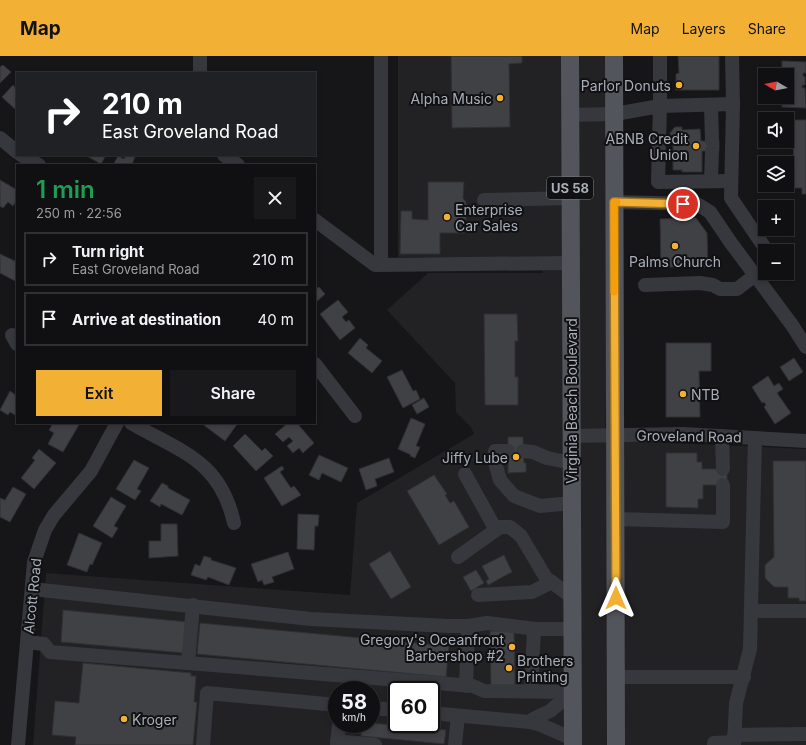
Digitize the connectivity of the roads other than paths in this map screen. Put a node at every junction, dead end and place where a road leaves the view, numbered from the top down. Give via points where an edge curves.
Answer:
1 (200, 56) edge
2 (381, 56) edge
3 (570, 56) edge
4 (614, 56) edge
5 (660, 56) edge
6 (732, 56) edge
7 (200, 72) edge
8 (733, 104) junction
9 (711, 105) junction
10 (660, 106) junction
11 (615, 114) junction
12 (570, 115) junction
13 (0, 138) edge
14 (16, 151) edge
15 (23, 156) edge
16 (225, 156) edge
17 (37, 164) edge
18 (237, 164) edge
19 (712, 176) junction
20 (731, 181) junction
21 (570, 198) junction
22 (484, 200) dead end
23 (614, 202) junction
24 (316, 221) edge
25 (762, 244) edge
26 (570, 263) junction
27 (381, 264) junction
28 (754, 276) junction
29 (645, 285) dead end
30 (806, 346) edge
31 (316, 365) edge
32 (355, 416) dead end
33 (116, 424) edge
34 (133, 424) edge
35 (615, 435) junction
36 (572, 436) junction
37 (722, 436) junction
38 (755, 438) junction
39 (806, 441) edge
40 (523, 451) dead end
41 (508, 452) dead end
42 (572, 463) junction
43 (723, 469) dead end
44 (465, 474) dead end
45 (723, 485) dead end
46 (572, 503) junction
47 (616, 519) junction
48 (234, 523) dead end
49 (496, 530) junction
50 (458, 557) dead end
51 (552, 582) junction
52 (32, 589) junction
53 (478, 595) dead end
54 (572, 597) junction
55 (193, 605) junction
56 (751, 611) junction
57 (806, 611) edge
58 (468, 626) junction
59 (534, 629) junction
60 (572, 629) junction
61 (27, 642) junction
62 (188, 663) junction
63 (616, 677) junction
64 (744, 677) junction
65 (466, 686) junction
66 (531, 691) junction
67 (573, 692) junction
68 (328, 704) edge
69 (440, 714) edge
70 (458, 716) junction
71 (530, 722) junction
72 (338, 733) edge
73 (806, 734) edge
74 (734, 741) edge
75 (573, 742) edge
76 (337, 743) edge
77 (18, 745) edge
78 (203, 745) edge
79 (375, 745) edge
80 (455, 745) edge
81 (616, 745) edge
82 (714, 745) edge

1 - 7 street
2 - 27 street
3 - 12 main road, Virginia Beach Boulevard / US 58
4 - 11 main road
5 - 10 street
6 - 8 street
8 - 9 street
8 - 20 street
9 - 10 street
9 - 19 street via 712,146 706,160
10 - 11 street
10 - 19 street via 658,182
11 - 12 street
11 - 23 main road
12 - 21 main road, Virginia Beach Boulevard / US 58
13 - 14 street
15 - 17 street
16 - 18 street
19 - 20 street
20 - 25 street via 731,198
21 - 22 street
21 - 26 main road, Virginia Beach Boulevard / US 58
23 - 28 street via 697,204 704,207
23 - 35 main road
24 - 27 street via 375,265
26 - 27 street
26 - 36 main road, Virginia Beach Boulevard / US 58
28 - 29 street via 737,289 700,284
28 - 30 street
31 - 32 street
33 - 52 street, Alcott Road via 91,471 44,530 34,562
34 - 48 street via 200,462 223,489 230,504
35 - 36 street, Groveland Road
35 - 37 street, Groveland Road
35 - 47 main road
36 - 42 main road, Virginia Beach Boulevard / US 58
37 - 38 street, Groveland Road
37 - 43 street
38 - 39 street, Groveland Road
38 - 56 street
40 - 42 street
41 - 46 street via 495,451 496,466 500,480 514,496 540,506
42 - 46 main road, Virginia Beach Boulevard / US 58
44 - 49 street
45 - 47 street via 724,522
46 - 54 main road, Virginia Beach Boulevard / US 58
47 - 63 main road
49 - 50 street
49 - 51 street via 507,527 514,529 546,578
51 - 53 street via 532,592
51 - 54 street
52 - 55 street
52 - 61 street, Alcott Road
54 - 60 main road, Virginia Beach Boulevard / US 58
55 - 58 street via 311,618
55 - 62 street
56 - 57 street
56 - 64 street via 750,649
58 - 59 street via 487,623
58 - 65 street
59 - 60 street
59 - 66 street
60 - 67 main road, Virginia Beach Boulevard / US 58
61 - 62 street via 44,644 50,652
61 - 77 street, Alcott Road
62 - 65 street
63 - 64 street
63 - 81 main road
64 - 74 street via 736,703
65 - 66 street via 484,691
66 - 67 street
67 - 71 street via 550,711
67 - 75 main road, Virginia Beach Boulevard / US 58
68 - 78 street via 208,693
69 - 70 street
70 - 71 street
70 - 80 street
71 - 75 street via 541,724
72 - 76 street
73 - 74 street
74 - 82 street
76 - 79 street

